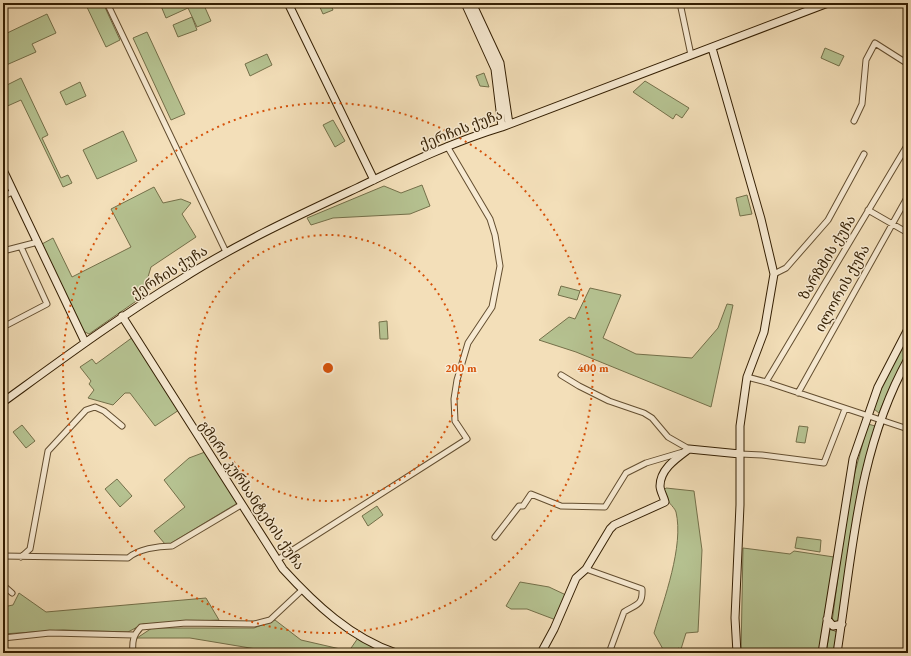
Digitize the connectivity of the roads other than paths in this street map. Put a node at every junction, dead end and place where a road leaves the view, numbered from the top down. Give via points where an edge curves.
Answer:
1 (107, 3) edge
2 (288, 3) edge
3 (465, 3) edge
4 (472, 3) edge
5 (680, 3) edge
6 (828, 3) edge
7 (475, 16) junction
8 (712, 48) junction
9 (691, 55) junction
10 (908, 64) edge
11 (854, 121) dead end
12 (506, 126) junction
13 (908, 144) edge
14 (447, 146) junction
15 (864, 154) dead end
16 (3, 170) edge
17 (374, 180) junction
18 (13, 192) junction
19 (3, 196) edge
20 (908, 196) edge
21 (868, 210) junction
22 (891, 224) junction
23 (908, 233) edge
24 (38, 242) junction
25 (21, 247) junction
26 (3, 251) edge
27 (226, 252) junction
28 (774, 274) junction
29 (122, 316) junction
30 (3, 327) edge
31 (908, 329) edge
32 (85, 342) junction
33 (908, 359) edge
34 (561, 375) dead end
35 (747, 377) junction
36 (766, 382) junction
37 (798, 393) junction
38 (3, 402) edge
39 (845, 408) junction
40 (867, 415) junction
41 (880, 420) junction
42 (122, 426) dead end
43 (908, 429) edge
44 (689, 450) junction
45 (740, 454) junction
46 (241, 504) junction
47 (496, 537) dead end
48 (30, 549) junction
49 (3, 556) edge
50 (21, 557) junction
51 (37, 558) junction
52 (277, 560) junction
53 (586, 569) junction
54 (3, 585) edge
55 (302, 590) junction
56 (12, 593) dead end
57 (827, 619) junction
58 (842, 624) junction
59 (825, 633) junction
60 (134, 635) junction
61 (840, 635) junction
62 (3, 638) edge
63 (133, 653) edge
64 (396, 653) edge
65 (541, 653) edge
66 (609, 653) edge
67 (737, 653) edge
68 (822, 653) edge
69 (837, 653) edge

1 - 27 street
2 - 17 street
3 - 7 street
4 - 7 street
5 - 9 street
6 - 8 street, ქერჩის ქუჩა
7 - 12 street via 491,49
8 - 9 street, ქერჩის ქუჩა
8 - 28 street via 761,218
9 - 12 street, ქერჩის ქუჩა
10 - 11 street via 875,43 866,60 862,104
12 - 14 street, ქერჩის ქუჩა
13 - 21 street, ზარზმის ქუჩა
14 - 17 street, ქერჩის ქუჩა
14 - 52 street via 490,219 500,266 492,307 468,343 457,380 454,399 455,421 467,439
15 - 28 street via 828,220 786,268
16 - 18 street
17 - 27 street, ქერჩის ქუჩა
18 - 19 street
18 - 24 street
20 - 22 street, ილორის ქუჩა
21 - 22 street
21 - 36 street, ზარზმის ქუჩა
22 - 23 street
22 - 37 street, ილორის ქუჩა
24 - 25 street
24 - 32 street
25 - 26 street
25 - 30 street via 47,304
27 - 29 street, ქერჩის ქუჩა
28 - 35 street via 764,332
29 - 32 street, ქერჩის ქუჩა
29 - 46 street, გმირი კურსანტების ქუჩა
31 - 40 street via 878,387
32 - 38 street, ქერჩის ქუჩა
33 - 41 street via 896,380
34 - 44 street via 608,401 644,413 652,418 668,437
35 - 36 street
35 - 45 street via 740,426
36 - 37 street
37 - 39 street
39 - 40 street
39 - 45 street via 824,463
40 - 41 street
40 - 57 street via 853,459
41 - 43 street
41 - 58 street via 864,475
42 - 48 street via 104,411 95,407 86,410 48,451
44 - 45 street
44 - 47 street via 646,463 626,473 605,507 561,506 531,494
44 - 53 street via 669,464 664,473 660,486 665,502 614,525
45 - 67 street via 735,618
46 - 51 street via 172,546 134,553 128,558
46 - 52 street, გმირი კურსანტების ქუჩა
48 - 50 street
48 - 51 street
49 - 50 street
50 - 51 street
52 - 55 street, გმირი კურსანტების ქუჩა
53 - 65 street via 576,578
53 - 66 street via 642,589 642,599 638,605 624,612
54 - 56 street
55 - 60 street via 270,620 254,624 186,623 142,627
55 - 64 street, გმირი კურსანტების ქუჩა via 340,623 366,640
57 - 58 street via 833,626
57 - 59 street
58 - 61 street
59 - 61 street via 832,628
59 - 68 street
60 - 62 street via 50,633
60 - 63 street
61 - 69 street

